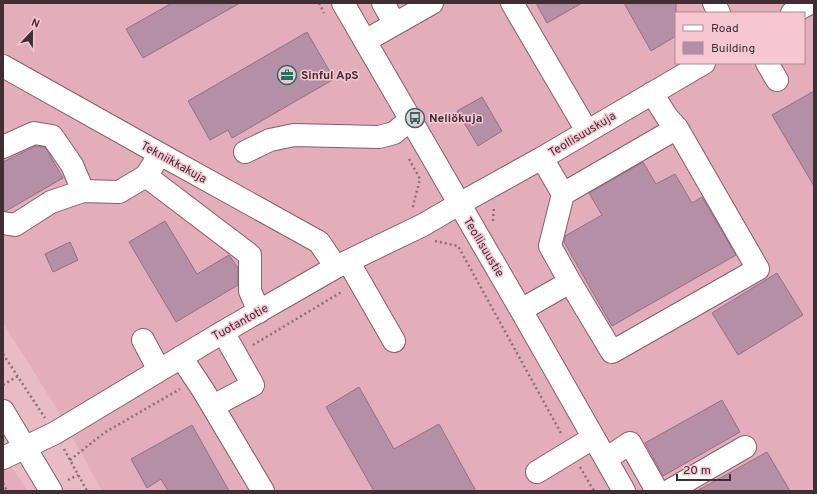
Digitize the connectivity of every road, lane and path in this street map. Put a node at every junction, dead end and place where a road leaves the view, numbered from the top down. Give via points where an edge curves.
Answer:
1 (319, 3) edge
2 (383, 3) edge
3 (432, 3) edge
4 (512, 3) edge
5 (714, 3) edge
6 (810, 3) edge
7 (335, 10) edge
8 (718, 12) edge
9 (794, 12) edge
10 (395, 24) junction
11 (364, 41) junction
12 (702, 64) edge
13 (3, 66) edge
14 (652, 93) junction
15 (402, 127) junction
16 (677, 128) junction
17 (587, 131) junction
18 (3, 147) edge
19 (245, 152) dead end
20 (160, 154) junction
21 (542, 158) junction
22 (146, 176) junction
23 (83, 191) junction
24 (563, 194) junction
25 (458, 204) junction
26 (3, 223) edge
27 (423, 225) junction
28 (342, 264) junction
29 (570, 282) junction
30 (521, 310) junction
31 (259, 312) junction
32 (223, 332) junction
33 (142, 340) dead end
34 (394, 341) dead end
35 (181, 356) junction
36 (159, 370) junction
37 (18, 376) dead end
38 (3, 385) edge
39 (213, 406) junction
40 (3, 411) edge
41 (593, 438) junction
42 (26, 446) junction
43 (745, 447) dead end
44 (572, 451) junction
45 (3, 458) edge
46 (606, 458) junction
47 (537, 472) dead end
48 (3, 483) edge
49 (7, 491) edge
50 (51, 491) edge
51 (263, 491) edge
52 (594, 491) edge
53 (624, 491) edge
54 (658, 491) edge
55 (669, 491) edge

1 - 7 path
2 - 10 street
3 - 10 street
4 - 17 street
5 - 8 street
6 - 9 street
7 - 11 street, Teollisuustie
10 - 11 street
11 - 15 street, Teollisuustie
12 - 14 street, Teollisuuskuja
13 - 20 street, Tekniikkakuja
14 - 16 street
14 - 17 street, Teollisuuskuja
15 - 19 street via 379,138 294,135 270,140
15 - 25 street, Teollisuustie
15 - 27 path via 420,179 413,206
16 - 24 street
16 - 29 street via 758,269 612,352
17 - 21 street, Teollisuuskuja
18 - 23 street via 34,133 52,136 72,165
20 - 22 street
20 - 28 street, Tekniikkakuja via 320,242
21 - 24 street
21 - 25 street, Teollisuuskuja
22 - 23 street via 119,192
22 - 31 street via 250,255 250,291
23 - 26 street via 51,202 15,225
24 - 29 street via 550,246
25 - 27 street, Tuotantotie
25 - 30 street, Teollisuustie
27 - 28 street, Tuotantotie
27 - 44 path via 430,240 458,246
28 - 31 street, Tuotantotie
28 - 34 street, Tekniikkakuja
29 - 30 street
30 - 41 street, Teollisuustie
31 - 32 street, Tuotantotie
32 - 35 street, Tuotantotie
32 - 39 street via 253,385
33 - 36 street
35 - 36 street, Tuotantotie
35 - 39 street
36 - 42 street, Tuotantotie via 55,433
37 - 38 path
39 - 51 street
40 - 42 street
41 - 44 street
41 - 46 street, Teollisuustie
42 - 45 street, Tuotantotie
42 - 50 street
43 - 55 street
44 - 47 street
44 - 52 path
46 - 53 street, Teollisuustie
46 - 54 street via 630,443
48 - 49 path

